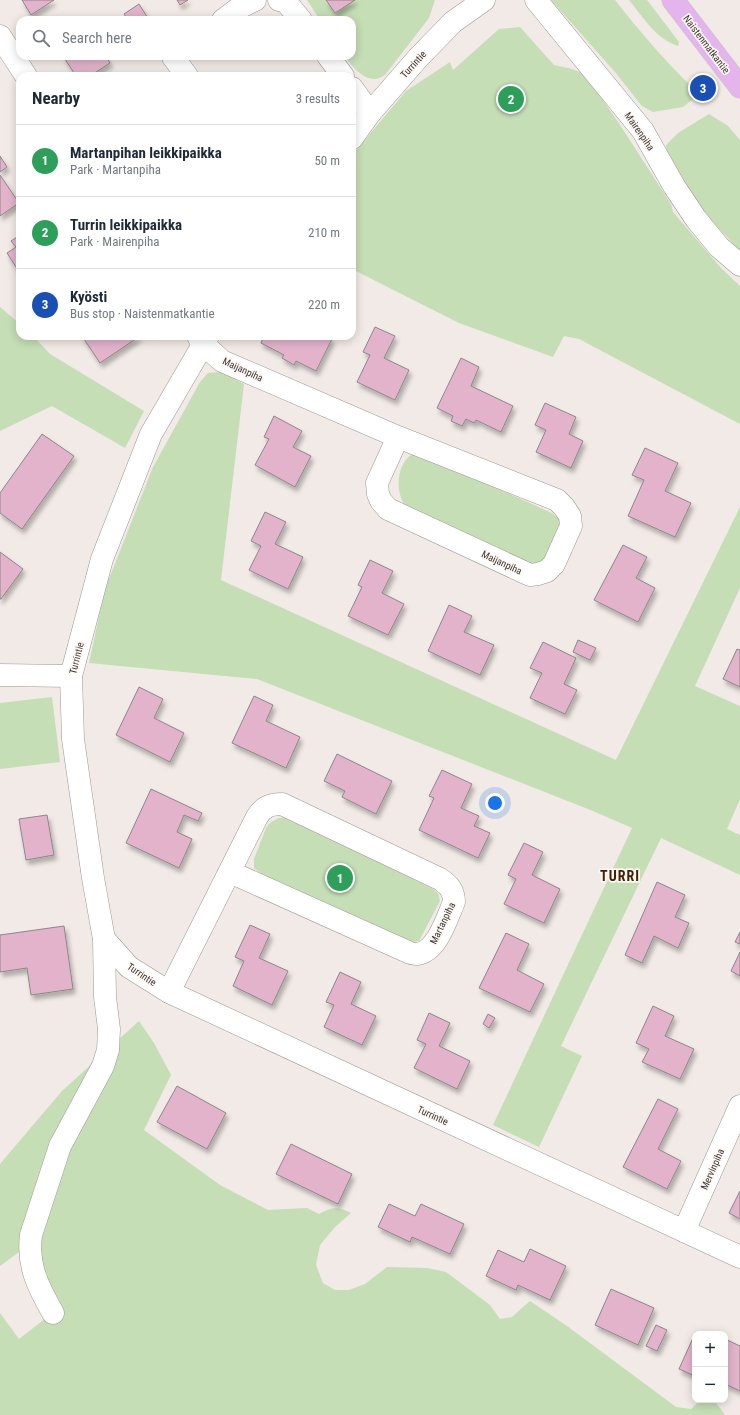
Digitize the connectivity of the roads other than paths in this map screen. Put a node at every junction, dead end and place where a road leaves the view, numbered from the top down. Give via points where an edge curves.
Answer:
1 (255, 0) edge
2 (279, 0) edge
3 (484, 0) edge
4 (536, 0) edge
5 (673, 0) edge
6 (228, 16) edge
7 (298, 16) edge
8 (0, 36) edge
9 (175, 60) edge
10 (331, 60) edge
11 (23, 72) edge
12 (184, 72) edge
13 (340, 72) edge
14 (740, 87) edge
15 (356, 94) edge
16 (370, 113) junction
17 (356, 132) edge
18 (740, 265) edge
19 (202, 340) edge
20 (205, 340) edge
21 (398, 437) junction
22 (0, 675) edge
23 (70, 676) junction
24 (230, 872) junction
25 (104, 939) junction
26 (169, 992) junction
27 (740, 1106) edge
28 (684, 1231) junction
29 (740, 1257) edge
30 (53, 1313) dead end

1 - 6 street
2 - 7 street via 286,2
3 - 16 street, Turrintie via 453,22
4 - 18 street, Mairenpiha via 643,132 696,219 719,247
5 - 14 main road, Naistenmatkantie
8 - 11 street
9 - 12 street
10 - 13 street
15 - 16 street
16 - 17 street, Turrintie
19 - 23 street, Turrintie via 151,434 102,559
20 - 21 street, Maijanpiha via 222,361
21 - 21 street, Maijanpiha via 377,483 378,494 388,509 530,575 547,571 554,564 571,526 570,516 557,500
22 - 23 street
23 - 25 street, Turrintie via 74,739
24 - 24 street, Martanpiha via 261,810 267,806 282,804 440,879 452,890 454,902 434,944 416,954
24 - 26 street, Martanpiha
25 - 26 street, Turrintie via 129,967
25 - 30 street via 108,1050 103,1066 60,1146 31,1235 29,1249 32,1270 40,1291
26 - 28 street, Turrintie
27 - 28 street, Mervinpiha
28 - 29 street, Turrintie

